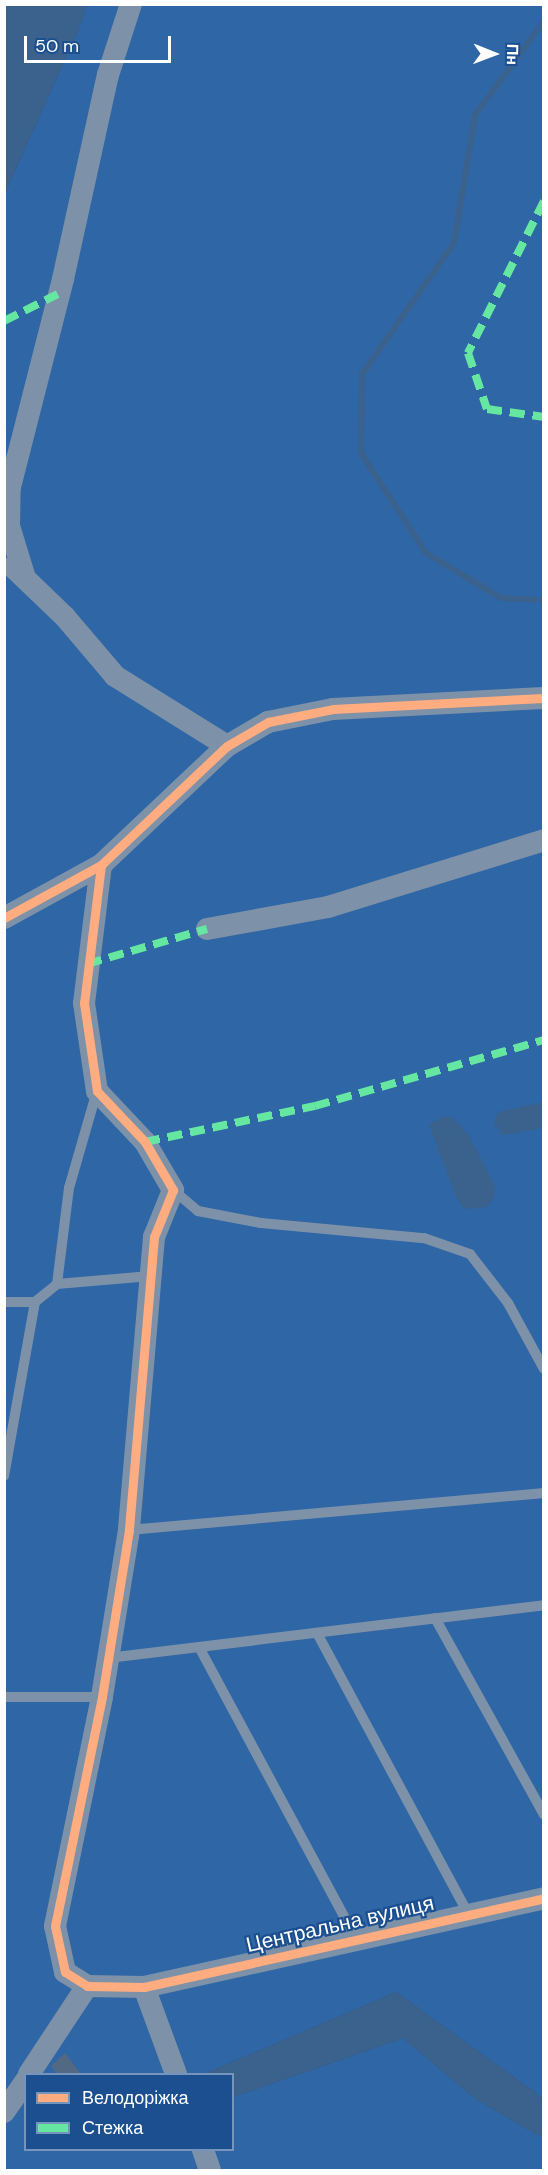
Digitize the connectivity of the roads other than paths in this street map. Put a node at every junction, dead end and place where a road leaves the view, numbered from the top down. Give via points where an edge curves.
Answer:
1 (131, 4) edge
2 (7, 491) edge
3 (4, 561) edge
4 (24, 575) junction
5 (543, 698) edge
6 (227, 746) junction
7 (543, 840) edge
8 (100, 865) junction
9 (4, 918) edge
10 (207, 929) dead end
11 (97, 1091) junction
12 (173, 1190) junction
13 (151, 1276) junction
14 (57, 1284) junction
15 (4, 1302) edge
16 (35, 1302) junction
17 (543, 1369) edge
18 (4, 1476) edge
19 (543, 1493) edge
20 (129, 1530) junction
21 (543, 1605) edge
22 (435, 1618) junction
23 (317, 1633) junction
24 (199, 1647) junction
25 (108, 1658) junction
26 (4, 1697) edge
27 (102, 1697) junction
28 (543, 1815) edge
29 (543, 1898) edge
30 (468, 1913) junction
31 (356, 1938) junction
32 (87, 1986) junction
33 (144, 1987) junction
34 (30, 2073) edge
35 (176, 2073) edge
36 (24, 2083) edge
37 (4, 2112) edge
38 (203, 2151) edge
39 (210, 2170) edge

1 - 2 street via 108,75 63,279
2 - 4 street via 9,526
3 - 4 street
4 - 6 street via 115,676
5 - 6 street via 333,709 268,723
6 - 8 street
7 - 10 street via 328,907
8 - 9 street
8 - 11 street via 84,1003
11 - 12 street via 145,1142
11 - 14 lane via 69,1188
12 - 13 street via 154,1237
12 - 17 lane via 198,1211 261,1223 424,1238 470,1254 508,1303
13 - 14 lane
13 - 20 street
14 - 16 lane
15 - 16 lane
16 - 18 lane
19 - 20 lane
20 - 25 street
21 - 22 lane
22 - 23 lane
22 - 28 lane
23 - 24 lane
23 - 30 lane
24 - 25 lane
24 - 31 lane
25 - 27 street
26 - 27 lane
27 - 32 street via 54,1926 64,1972
29 - 30 street, Центральна вулиця
30 - 31 street, Центральна вулиця
31 - 33 street, Центральна вулиця
32 - 33 street, Центральна вулиця
32 - 34 street
33 - 35 street
36 - 37 street
38 - 39 street

